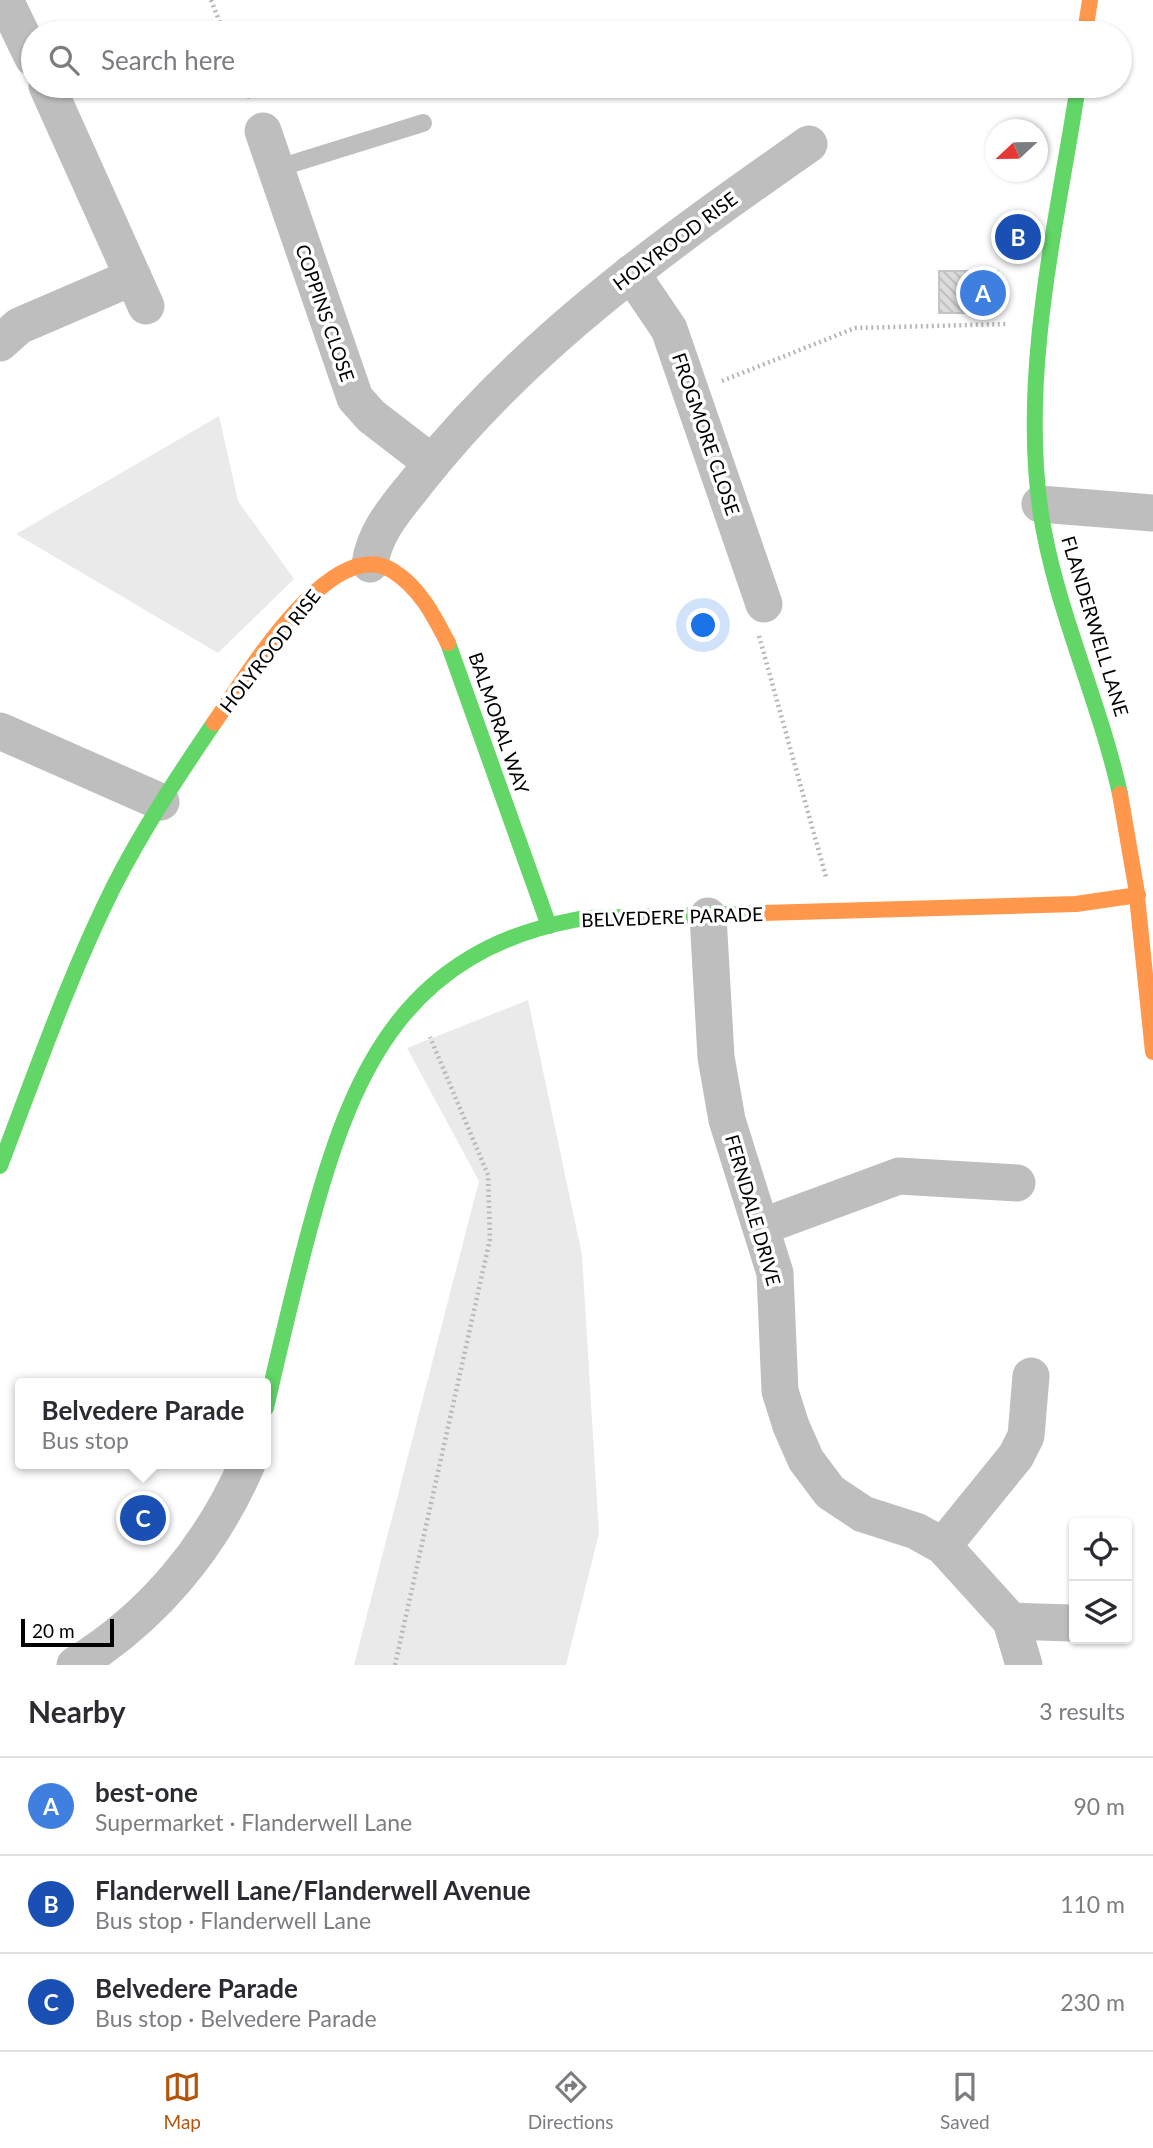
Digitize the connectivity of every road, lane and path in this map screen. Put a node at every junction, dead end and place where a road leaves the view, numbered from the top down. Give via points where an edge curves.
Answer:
1 (5, 0) edge
2 (211, 0) edge
3 (1090, 0) edge
4 (219, 21) edge
5 (1087, 21) edge
6 (21, 33) edge
7 (52, 98) edge
8 (1076, 98) edge
9 (423, 122) dead end
10 (263, 131) dead end
11 (809, 144) dead end
12 (275, 169) junction
13 (631, 273) junction
14 (1042, 323) junction
15 (0, 343) edge
16 (692, 393) junction
17 (432, 463) junction
18 (1040, 504) junction
19 (1153, 513) edge
20 (370, 564) junction
21 (764, 604) joint
22 (0, 732) edge
23 (161, 802) junction
24 (1138, 895) junction
25 (836, 912) junction
26 (708, 916) junction
27 (549, 926) junction
28 (1148, 941) edge
29 (415, 1000) junction
30 (1153, 1052) edge
31 (0, 1166) edge
32 (1017, 1183) dead end
33 (761, 1227) junction
34 (1031, 1376) dead end
35 (271, 1382) edge
36 (244, 1469) edge
37 (943, 1546) junction
38 (1011, 1621) junction
39 (1069, 1623) edge
40 (75, 1665) edge
41 (395, 1665) edge
42 (1024, 1665) edge

1 - 6 street
2 - 4 path
3 - 5 street
7 - 15 street via 139,291 19,326
8 - 14 street, FLANDERWELL LANE
9 - 12 lane
10 - 12 street, COPPINS CLOSE
11 - 13 street, HOLYROOD RISE
12 - 17 street, COPPINS CLOSE via 355,398
13 - 16 street, FROGMORE CLOSE via 669,329
13 - 17 street, HOLYROOD RISE via 522,365
14 - 16 path via 855,328
14 - 18 street, FLANDERWELL LANE via 1036,446
16 - 21 street, FROGMORE CLOSE
17 - 20 street, HOLYROOD RISE via 380,530
18 - 19 street
18 - 24 street, FLANDERWELL LANE via 1046,544 1103,722 1125,808
20 - 23 street, HOLYROOD RISE via 332,578 303,602 195,748
20 - 27 street, BALMORAL WAY via 390,568 408,581 445,634
21 - 25 path via 755,623
22 - 23 street
23 - 31 street, HOLYROOD RISE via 61,1005
24 - 25 street, BELVEDERE PARADE via 1076,904
24 - 28 street, FLANDERWELL LANE
25 - 26 street, BELVEDERE PARADE
26 - 27 street, BELVEDERE PARADE via 576,919
26 - 33 street, FERNDALE DRIVE via 716,1057 727,1120
27 - 29 street, BELVEDERE PARADE via 497,944 462,963
28 - 30 street, FLANDERWELL LANE
29 - 35 street, BELVEDERE PARADE via 357,1082 337,1128
29 - 41 path via 488,1175 490,1240
32 - 33 street via 899,1176
33 - 37 street, FERNDALE DRIVE via 778,1293 780,1391 806,1460 830,1492 863,1514 916,1531
34 - 37 street via 1026,1436 1016,1456
36 - 40 street via 209,1537 183,1572 125,1630
37 - 38 street, FERNDALE DRIVE
38 - 39 street
38 - 42 street, FERNDALE DRIVE

